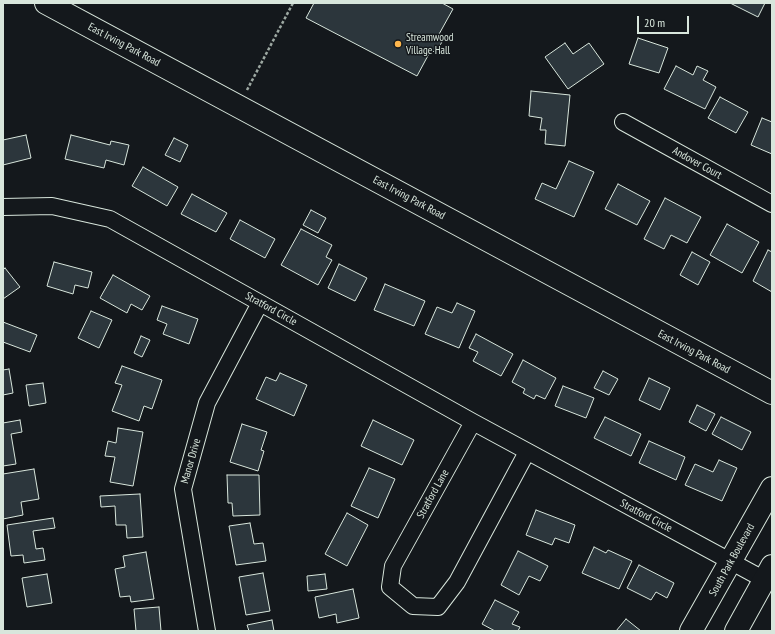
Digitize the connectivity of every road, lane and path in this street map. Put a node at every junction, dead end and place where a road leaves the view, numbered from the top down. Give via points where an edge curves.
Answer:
1 (46, 3) edge
2 (293, 3) edge
3 (238, 106) junction
4 (623, 122) dead end
5 (772, 204) edge
6 (3, 207) edge
7 (260, 303) junction
8 (772, 394) edge
9 (473, 422) junction
10 (527, 452) junction
11 (772, 488) edge
12 (731, 562) junction
13 (768, 573) edge
14 (207, 631) edge
15 (690, 631) edge
16 (736, 631) edge

1 - 3 main road, East Irving Park Road
2 - 3 path
3 - 8 main road, East Irving Park Road
4 - 5 street, Andover Court
6 - 7 street, Stratford Circle via 52,206 110,219
7 - 9 street, Stratford Circle
7 - 14 street, Manor Drive via 207,403 183,489
9 - 10 street, Stratford Circle
9 - 10 street, Stratford Lane via 393,566 390,586 413,606 438,607 457,582
10 - 12 street, Stratford Circle
11 - 12 main road, South Park Boulevard
12 - 13 street, Stratford Circle
12 - 15 main road, South Park Boulevard
13 - 16 main road

